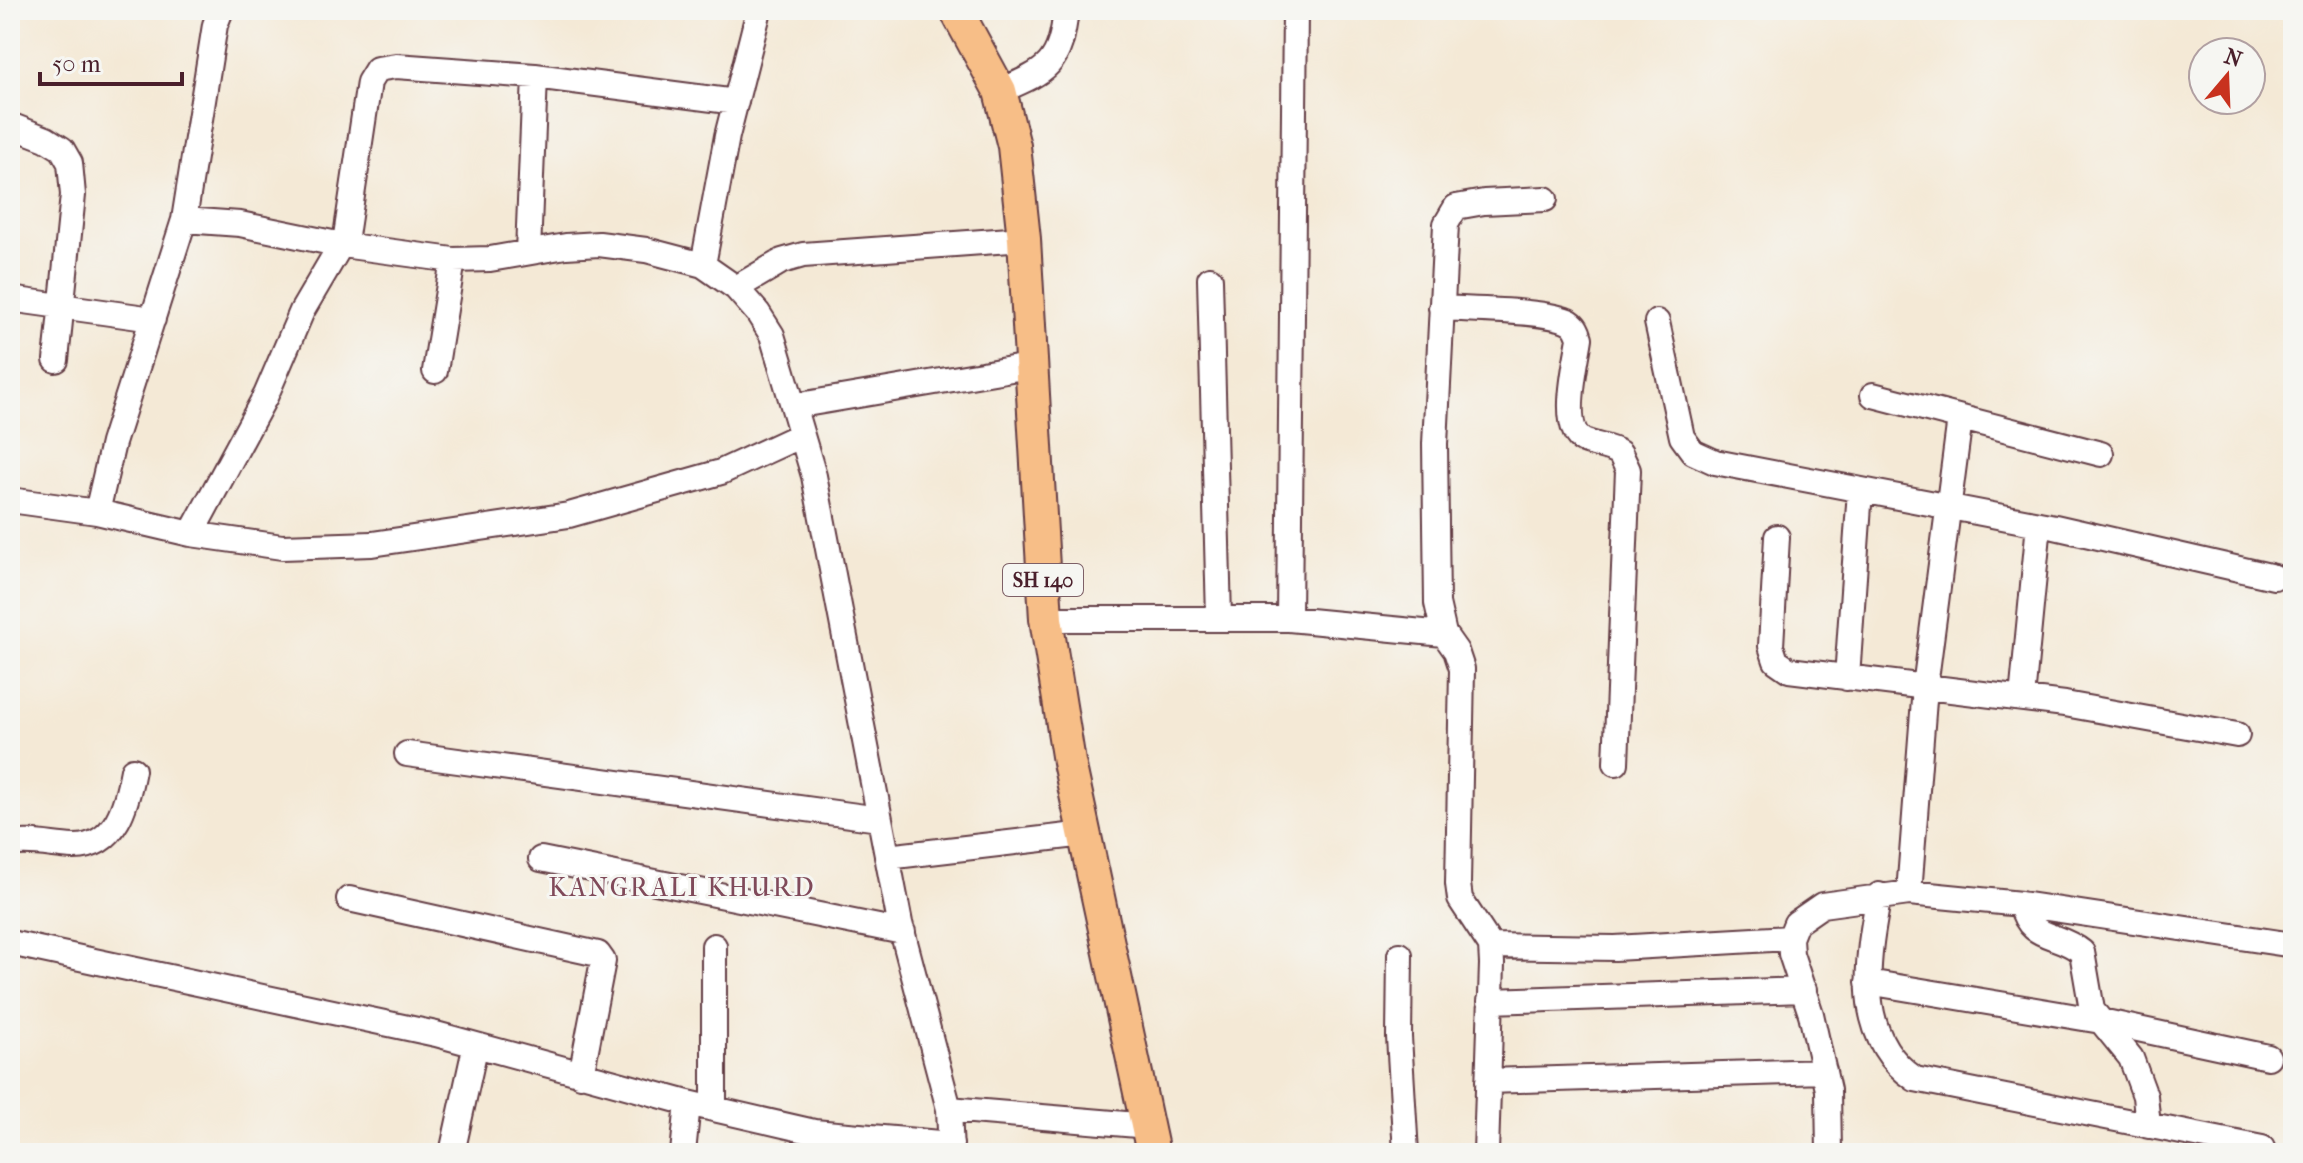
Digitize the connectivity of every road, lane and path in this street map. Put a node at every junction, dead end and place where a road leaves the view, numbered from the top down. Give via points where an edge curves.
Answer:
1 (221, 10) edge
2 (759, 10) edge
3 (956, 10) edge
4 (1066, 10) edge
5 (1295, 10) edge
6 (535, 76) junction
7 (1000, 91) junction
8 (736, 102) junction
9 (10, 125) edge
10 (1545, 199) dead end
11 (184, 220) junction
12 (1024, 239) junction
13 (342, 245) junction
14 (528, 252) junction
15 (453, 260) junction
16 (703, 265) junction
17 (1210, 279) dead end
18 (736, 288) junction
19 (10, 299) edge
20 (60, 307) junction
21 (1441, 308) junction
22 (153, 319) junction
23 (1657, 322) dead end
24 (56, 360) dead end
25 (1029, 366) junction
26 (435, 371) dead end
27 (1873, 395) dead end
28 (794, 406) junction
29 (1960, 418) junction
30 (801, 435) junction
31 (2101, 454) dead end
32 (1860, 490) junction
33 (10, 500) edge
34 (1948, 508) junction
35 (97, 512) junction
36 (2039, 524) junction
37 (191, 534) junction
38 (1777, 537) dead end
39 (2274, 577) dead end
40 (1219, 618) junction
41 (1046, 619) junction
42 (1289, 619) junction
43 (1444, 634) junction
44 (1847, 678) junction
45 (1925, 687) junction
46 (2022, 698) junction
47 (2237, 735) dead end
48 (407, 754) dead end
49 (1616, 763) dead end
50 (133, 770) dead end
51 (879, 819) junction
52 (1085, 834) junction
53 (10, 844) edge
54 (887, 857) junction
55 (541, 859) dead end
56 (1909, 893) junction
57 (1879, 895) junction
58 (349, 899) dead end
59 (2021, 904) junction
60 (903, 932) junction
61 (1790, 938) junction
62 (10, 943) edge
63 (2293, 945) edge
64 (714, 946) dead end
65 (1491, 946) junction
66 (1400, 955) dead end
67 (1868, 982) junction
68 (1804, 990) junction
69 (1490, 1001) junction
70 (2101, 1021) junction
71 (475, 1048) junction
72 (2268, 1057) dead end
73 (1824, 1071) junction
74 (581, 1075) junction
75 (1488, 1081) junction
76 (688, 1103) junction
77 (714, 1109) junction
78 (949, 1109) junction
79 (2148, 1126) junction
80 (1151, 1139) edge
81 (2262, 1148) dead end
82 (951, 1149) edge
83 (452, 1153) edge
84 (683, 1153) edge
85 (1406, 1153) edge
86 (1486, 1153) edge
87 (1829, 1153) edge

1 - 11 street
2 - 8 street
3 - 7 main road, SH 140
4 - 7 street via 1056,59 1039,75
5 - 42 street
6 - 8 street
6 - 13 street via 377,69 369,82
6 - 14 street
7 - 12 main road, SH 140 via 1014,146
8 - 16 street
9 - 20 street via 62,149 70,163 73,195
10 - 21 street via 1456,207 1446,224
11 - 13 street via 240,224
11 - 22 street
12 - 18 street via 803,255 773,265
12 - 25 main road, SH 140
13 - 15 street
13 - 37 street via 302,311 266,395
14 - 15 street
14 - 16 street via 599,244
15 - 26 street
16 - 18 street
17 - 40 street
18 - 28 street via 772,335
19 - 20 street
20 - 22 street
20 - 24 street
21 - 43 street via 1435,459 1437,603
21 - 49 street via 1547,317 1572,323 1578,330 1572,428 1584,441 1620,453 1628,470
22 - 35 street
23 - 32 street via 1682,437 1693,452 1715,462
25 - 28 street
25 - 41 main road, SH 140
27 - 29 street
28 - 30 street
29 - 31 street
29 - 34 street
30 - 37 street via 721,472 569,515 372,544 282,547
30 - 51 street via 834,572
32 - 34 street
32 - 44 street
33 - 35 street
34 - 36 street
34 - 45 street
35 - 37 street
36 - 39 street
36 - 46 street
38 - 44 street via 1772,655 1789,670
40 - 41 street
40 - 42 street
41 - 52 main road, SH 140
42 - 43 street
43 - 65 street via 1462,669 1460,899
44 - 45 street
45 - 46 street
45 - 56 street
46 - 47 street
48 - 51 street
50 - 53 street via 126,809 103,838 78,847
51 - 54 street
52 - 54 street
52 - 80 main road, SH 140
54 - 60 street
55 - 60 street
56 - 57 street
56 - 59 street
57 - 61 street via 1822,905 1796,923
57 - 67 street
58 - 74 street via 598,954 602,978
59 - 63 street
59 - 70 street via 2031,928 2082,952 2092,1010
60 - 78 street
61 - 65 street via 1615,948
61 - 68 street
62 - 71 street via 304,1004
64 - 77 street
65 - 69 street
66 - 85 street
67 - 70 street
67 - 79 street via 1872,1020 1882,1046 1915,1079
68 - 69 street
68 - 73 street
69 - 75 street
70 - 72 street
70 - 79 street via 2140,1076
71 - 74 street
71 - 83 street
73 - 75 street
73 - 87 street
74 - 76 street
75 - 86 street
76 - 77 street
76 - 84 street
77 - 82 street via 814,1132
78 - 80 street
78 - 82 street
79 - 81 street

